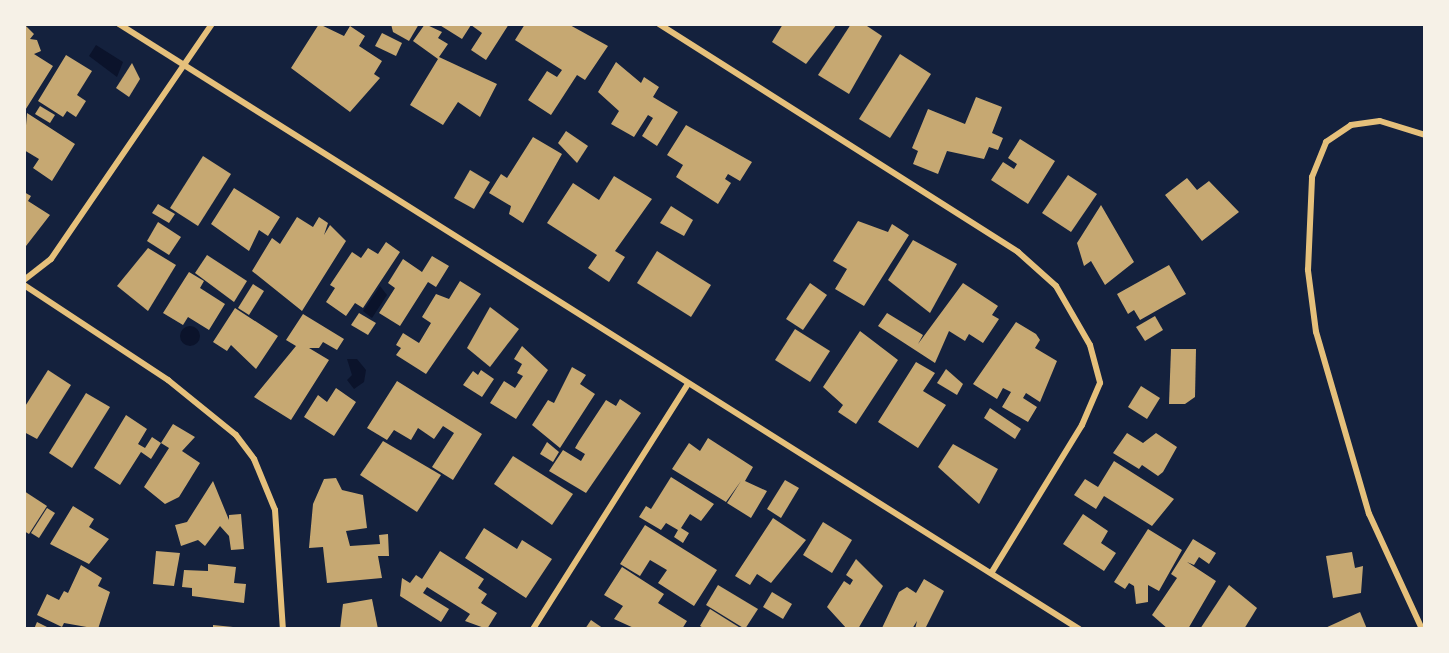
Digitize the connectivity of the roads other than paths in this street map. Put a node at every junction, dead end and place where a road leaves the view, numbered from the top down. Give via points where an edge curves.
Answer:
1 (119, 24) edge
2 (212, 24) edge
3 (659, 24) edge
4 (183, 65) junction
5 (1425, 135) edge
6 (24, 280) edge
7 (24, 285) edge
8 (688, 384) junction
9 (992, 572) junction
10 (283, 629) edge
11 (533, 629) edge
12 (1079, 629) edge
13 (1422, 629) edge

1 - 4 street
2 - 4 street
3 - 9 street via 1018,252 1056,286 1090,345 1100,383 1082,425
4 - 6 street via 51,259
4 - 8 street
5 - 13 street via 1380,121 1351,125 1326,142 1312,177 1308,270 1316,332 1369,514
7 - 10 street via 195,399 236,435 254,459 275,510
8 - 9 street
8 - 11 street
9 - 12 street

